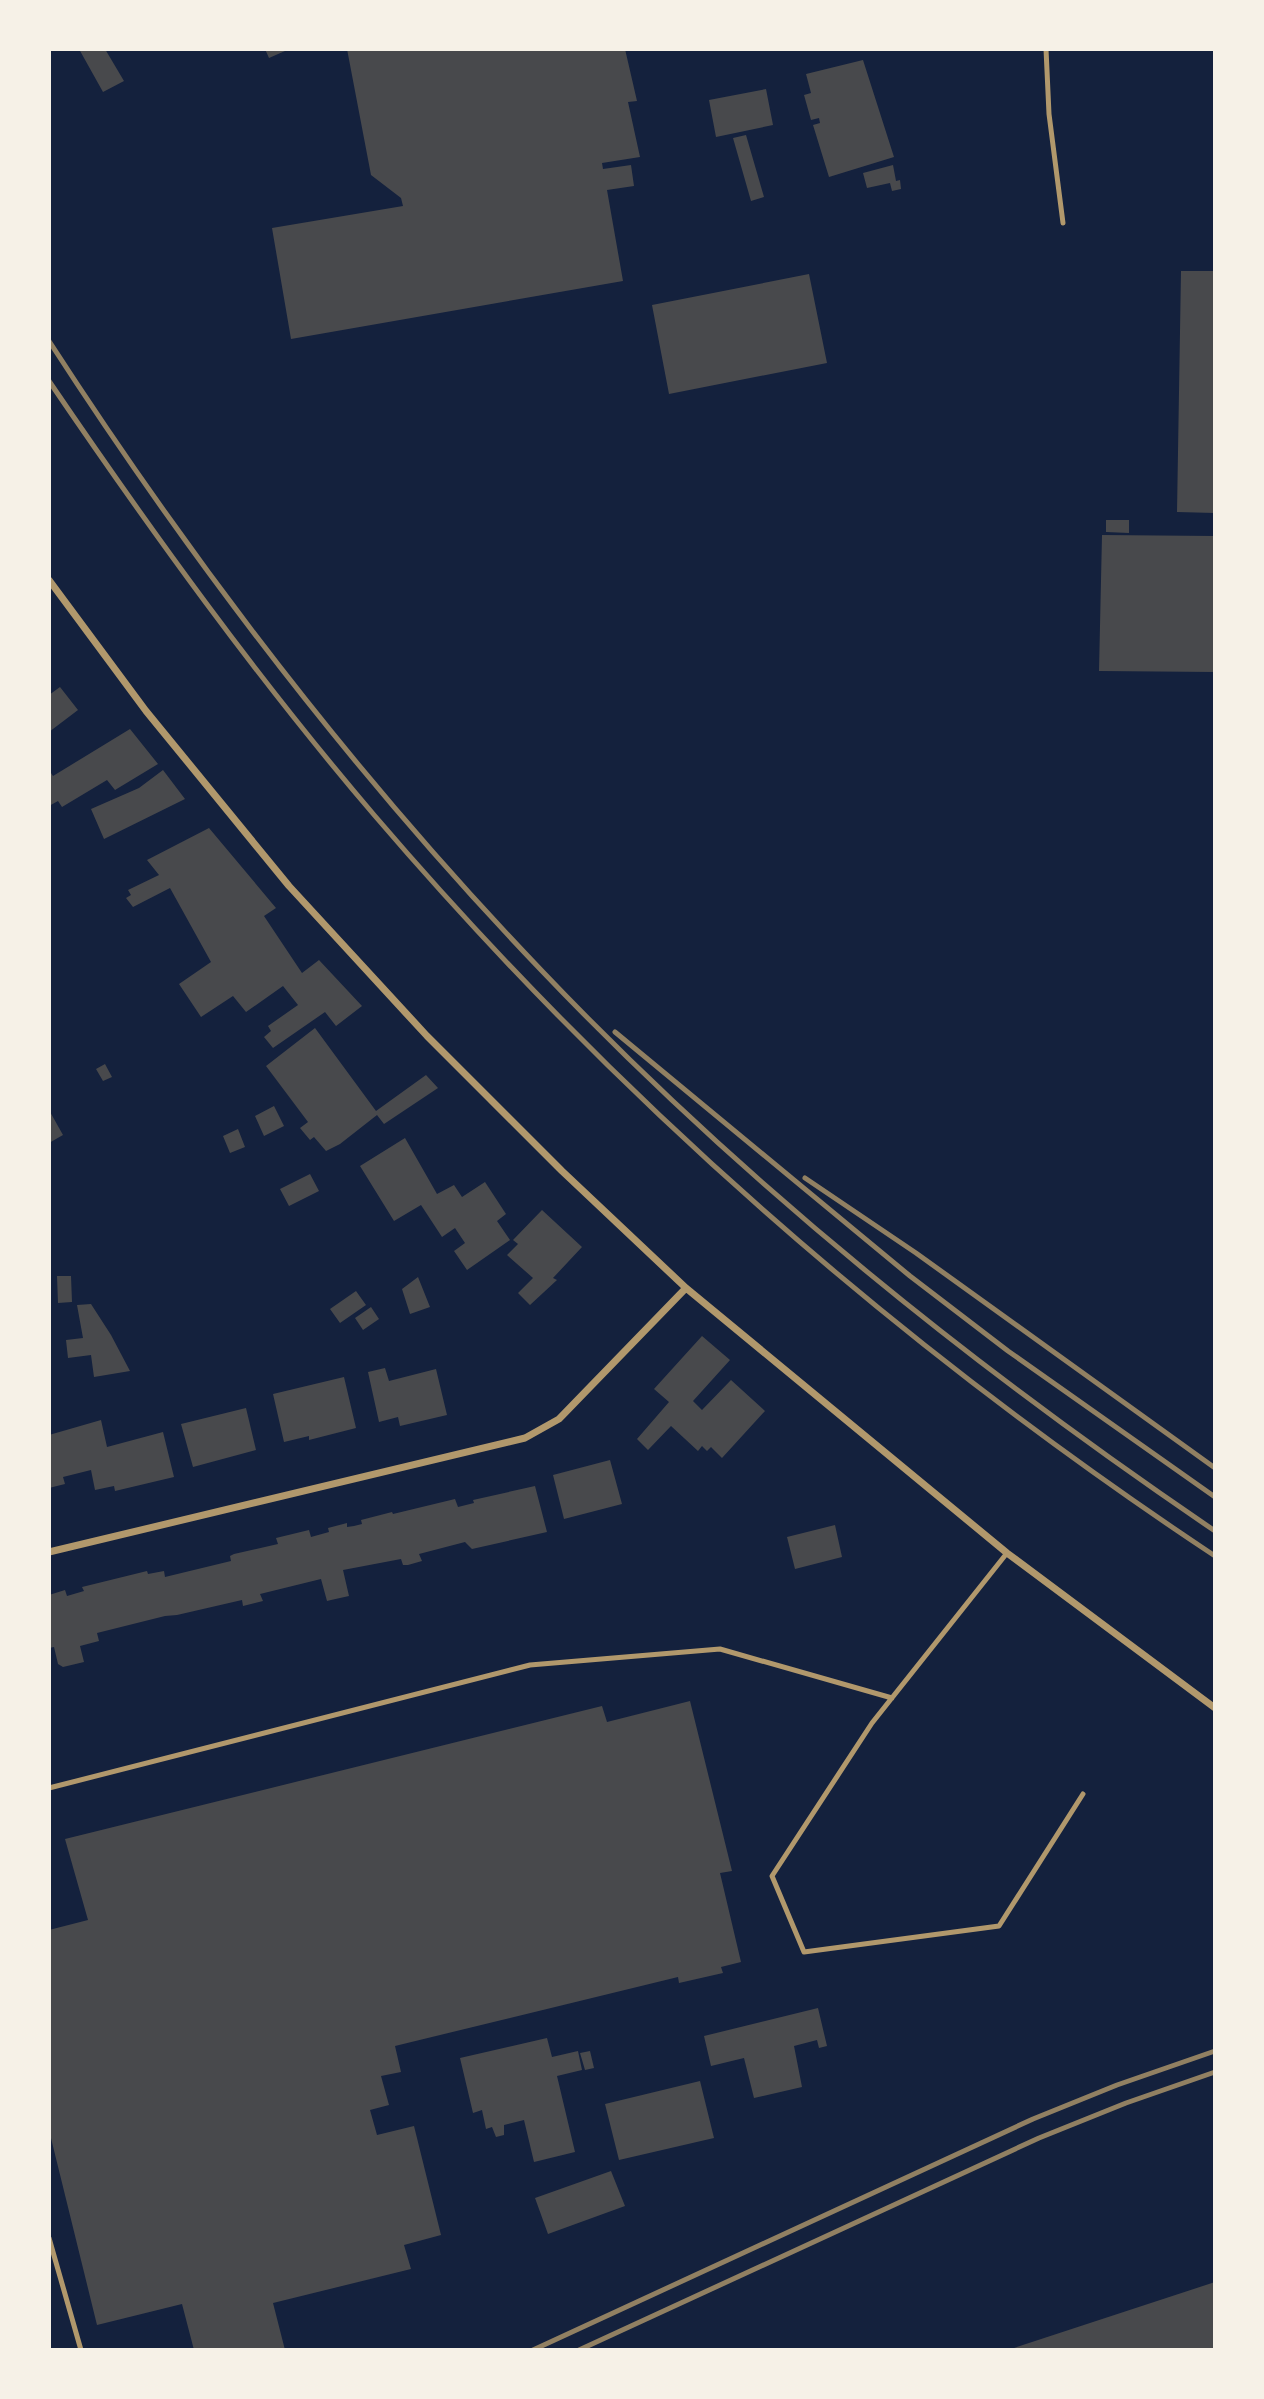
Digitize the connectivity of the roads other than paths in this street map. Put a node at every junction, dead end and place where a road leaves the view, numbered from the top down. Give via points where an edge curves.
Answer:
1 (1046, 49) edge
2 (1063, 223) dead end
3 (49, 580) edge
4 (686, 1288) junction
5 (49, 1552) edge
6 (1007, 1553) junction
7 (892, 1698) junction
8 (1215, 1708) edge
9 (49, 1788) edge
10 (1083, 1794) dead end
11 (49, 2238) edge
12 (81, 2350) edge

1 - 2 lane
3 - 4 street via 146,711 289,886 436,1046
4 - 5 street via 559,1419 525,1438
4 - 6 street
6 - 7 lane
6 - 8 street
7 - 9 lane via 720,1649 530,1665
7 - 10 lane via 772,1876 804,1952 999,1926
11 - 12 lane

